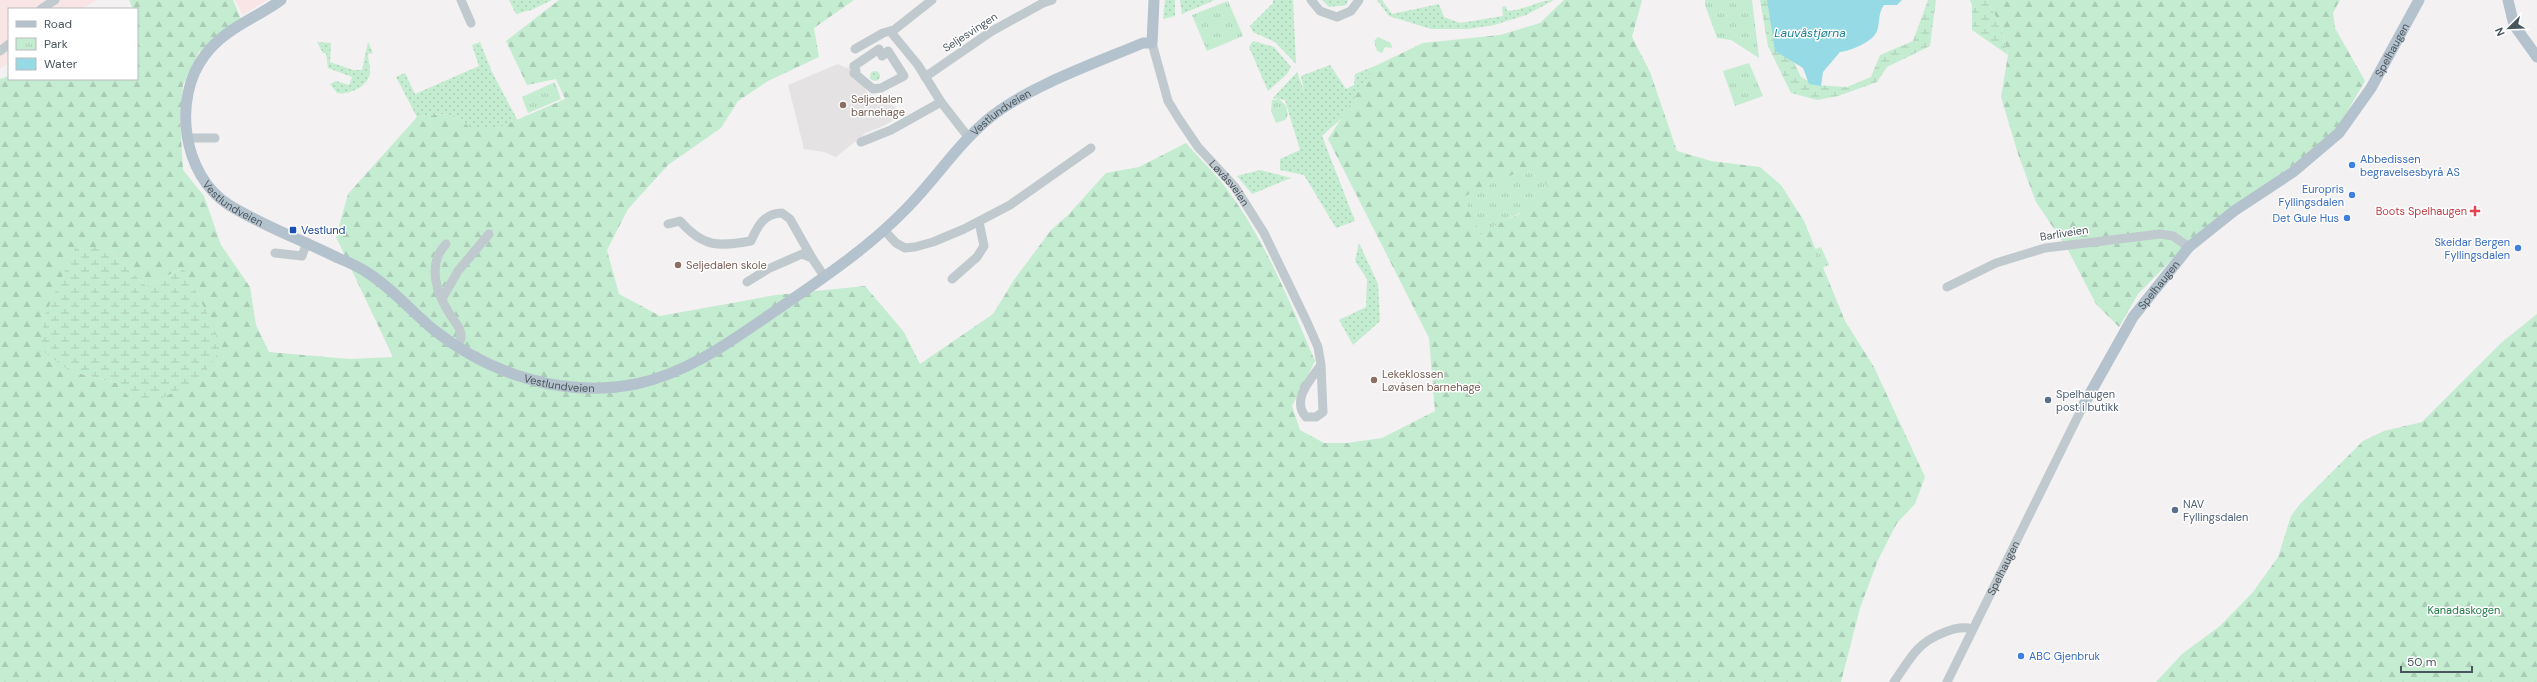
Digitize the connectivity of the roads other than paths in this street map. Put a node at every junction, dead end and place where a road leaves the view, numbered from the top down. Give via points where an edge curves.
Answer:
1 (56, 0) edge
2 (280, 0) edge
3 (461, 0) edge
4 (932, 0) edge
5 (1052, 0) edge
6 (1154, 0) edge
7 (1310, 0) edge
8 (1359, 0) edge
9 (2419, 0) edge
10 (2508, 0) edge
11 (42, 8) edge
12 (471, 23) dead end
13 (890, 31) junction
14 (1152, 42) junction
15 (8, 45) edge
16 (855, 49) dead end
17 (0, 52) edge
18 (2537, 58) edge
19 (904, 76) joint
20 (925, 77) junction
21 (941, 102) junction
22 (187, 138) junction
23 (215, 138) dead end
24 (969, 138) junction
25 (861, 142) dead end
26 (1091, 148) dead end
27 (979, 222) junction
28 (668, 224) dead end
29 (884, 230) junction
30 (489, 234) dead end
31 (307, 242) junction
32 (446, 244) dead end
33 (2189, 247) junction
34 (275, 253) dead end
35 (812, 258) junction
36 (824, 276) junction
37 (952, 280) dead end
38 (748, 282) dead end
39 (1947, 288) dead end
40 (443, 297) junction
41 (458, 346) junction
42 (1321, 365) junction
43 (2083, 406) joint
44 (1972, 629) junction
45 (1894, 682) edge
46 (1947, 682) edge

1 - 11 street
2 - 22 main road, Vestlundveien via 236,26 204,56 191,79 187,99
3 - 12 street
4 - 13 street
5 - 20 street, Seljesvingen via 1004,24
6 - 14 main road, Løvåsveien
7 - 8 street via 1320,12 1336,17 1351,11
9 - 33 main road, Spelhaugen via 2372,88 2339,133 2293,172 2234,211
10 - 18 main road via 2514,25
13 - 16 street
13 - 20 street
14 - 24 main road, Vestlundveien via 1143,43 1022,98 992,116
14 - 42 street, Løvåsveien via 1168,101 1198,147 1235,187 1264,233 1307,322 1318,348
15 - 17 street
19 - 19 street via 873,90 854,73 854,66 879,49 882,56 888,51
20 - 21 street
21 - 24 street
21 - 25 street via 891,130
22 - 23 street
22 - 31 main road, Vestlundveien via 200,172 225,202 254,219
24 - 29 main road, Vestlundveien via 929,185
26 - 27 street via 1027,194
27 - 29 street via 915,247 905,248 896,243
27 - 37 street via 984,246 977,257
28 - 35 street via 680,221 693,236 711,244 728,245 751,241 764,219 782,213 790,219
29 - 36 main road, Vestlundveien
30 - 40 street via 458,271
31 - 34 street via 302,256
31 - 41 main road, Vestlundveien via 368,273 435,330
32 - 40 street via 434,270 435,281
33 - 39 street, Barliveien via 2173,236 2160,234 2045,248 1996,263
33 - 43 main road, Spelhaugen via 2133,316
35 - 36 street
35 - 38 street via 802,254 768,269
36 - 41 main road, Vestlundveien via 703,358 659,378 637,384 596,389 547,384 499,370
40 - 41 street via 460,330
42 - 42 street, Løvåsveien via 1323,412 1316,417 1306,417 1300,410 1299,399
43 - 44 street, Spelhaugen
44 - 45 street via 1967,627 1948,631 1924,644 1917,649
44 - 46 street, Spelhaugen

